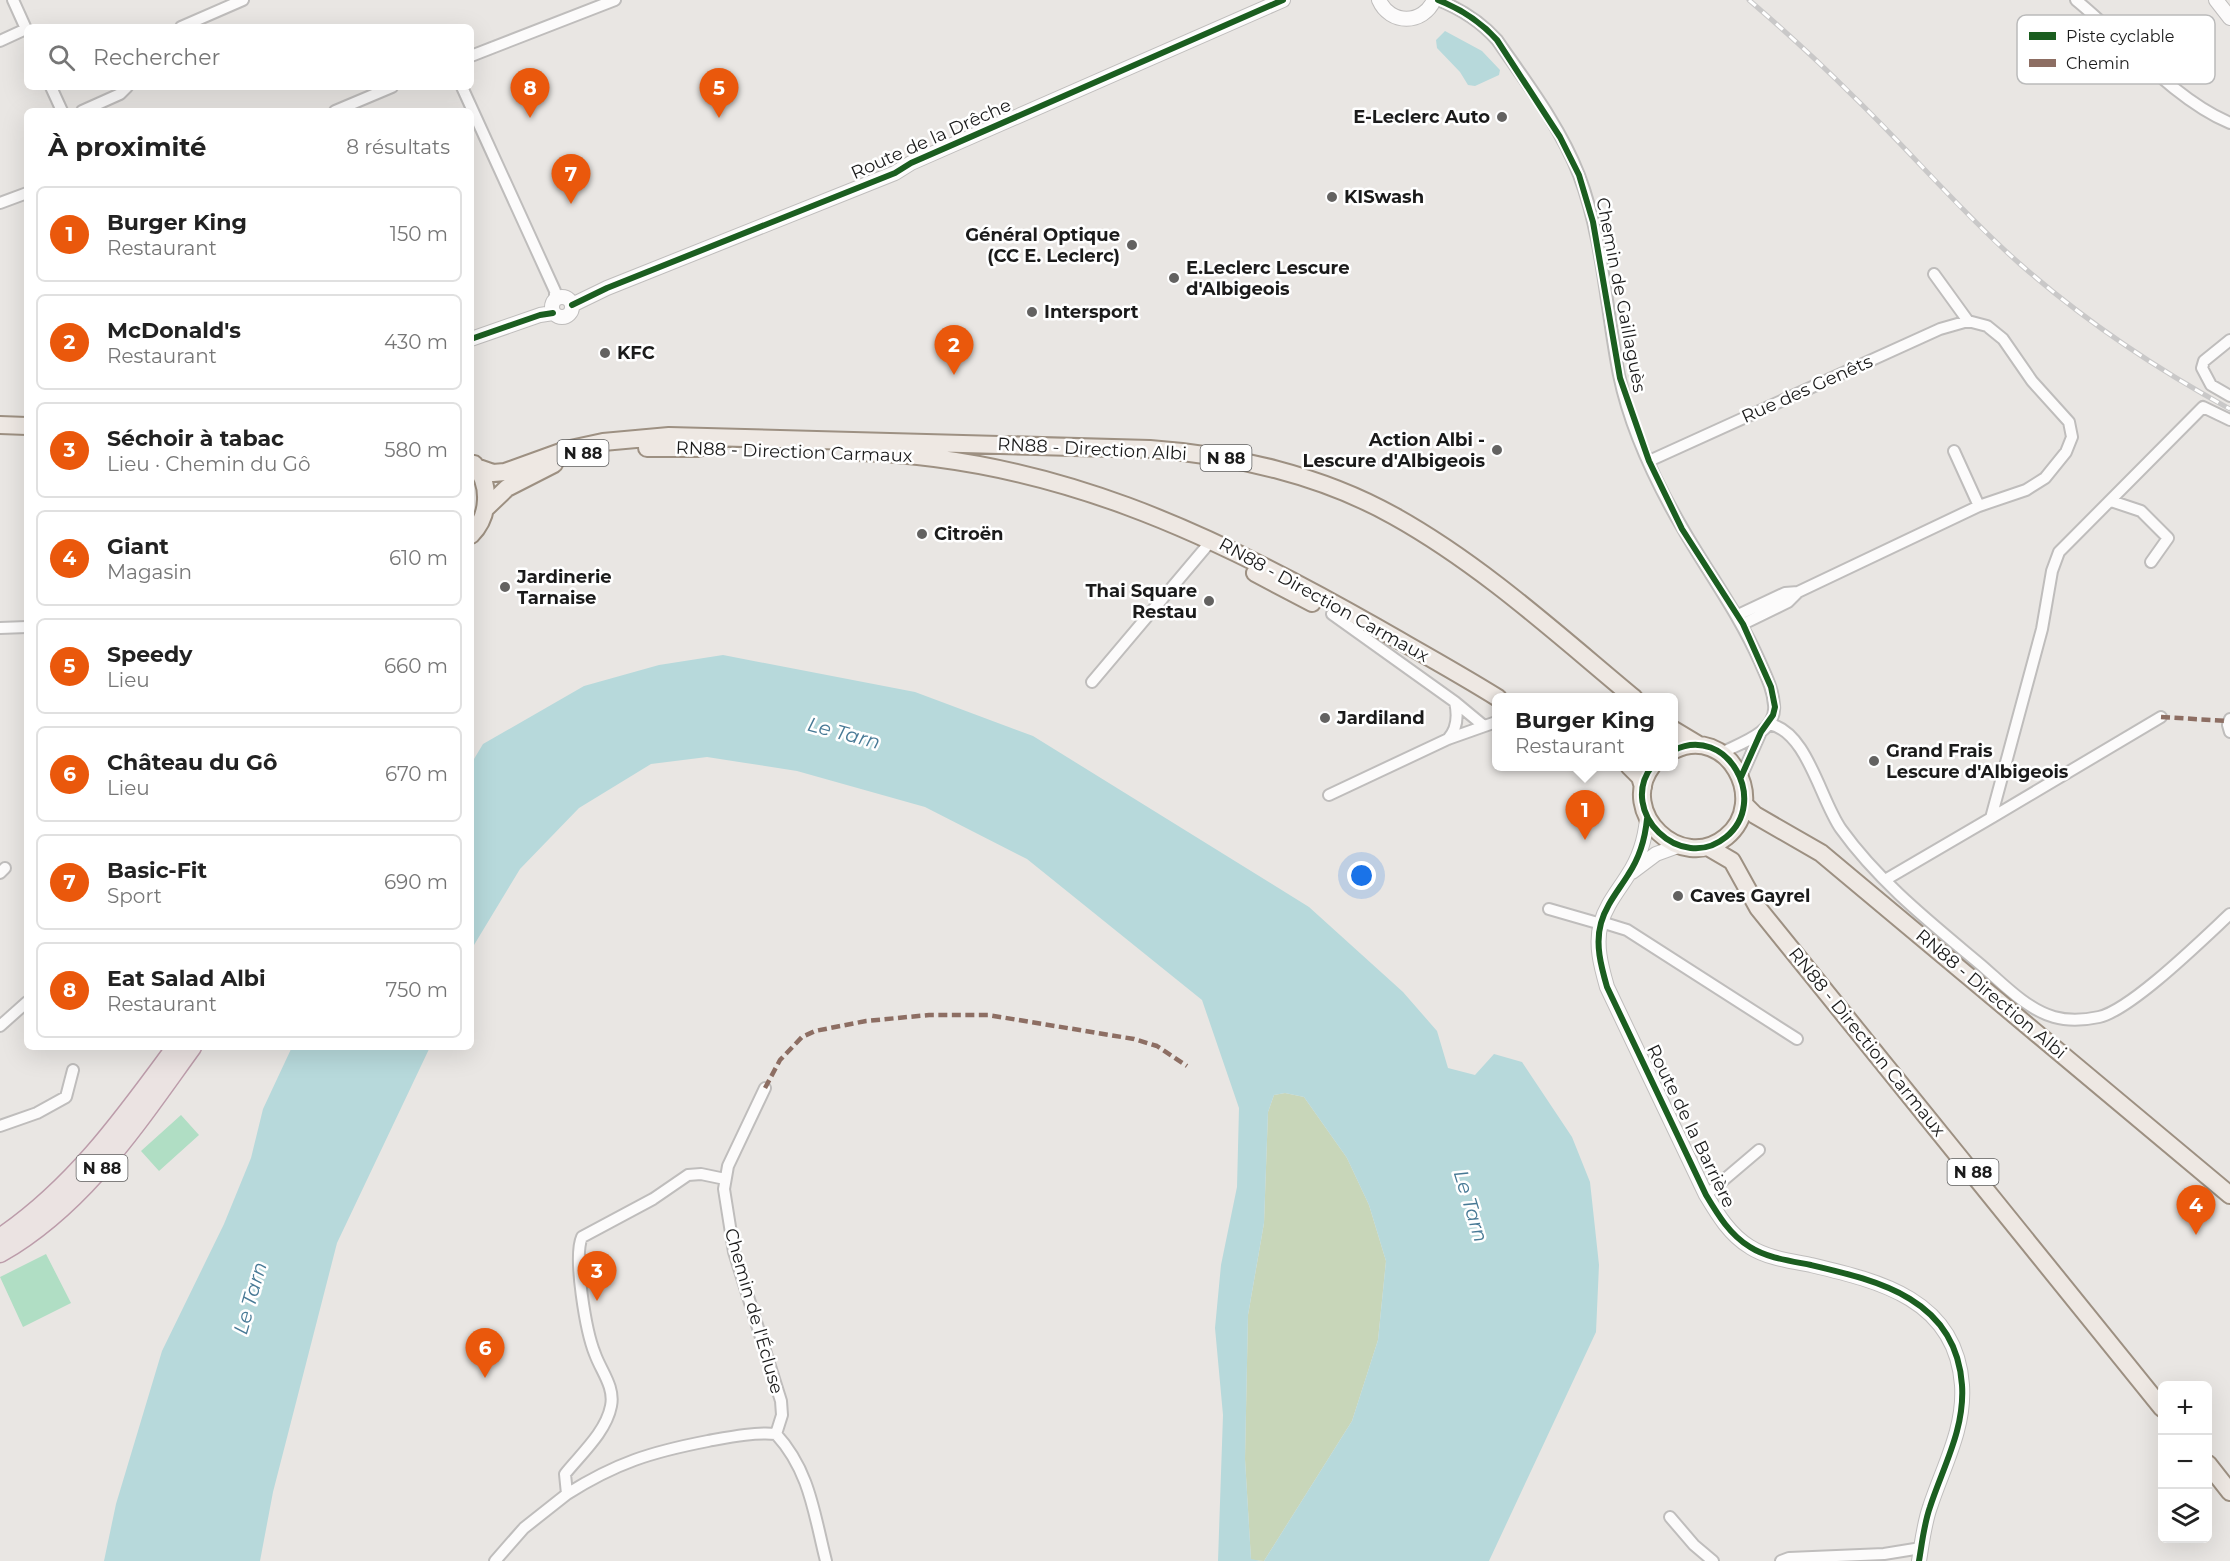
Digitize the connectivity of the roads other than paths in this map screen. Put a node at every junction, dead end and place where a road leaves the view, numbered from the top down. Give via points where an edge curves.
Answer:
1 (13, 0) edge
2 (243, 0) edge
3 (615, 0) edge
4 (1283, 0) edge
5 (1379, 0) edge
6 (1436, 0) edge
7 (2076, 0) edge
8 (2216, 0) edge
9 (2093, 15) edge
10 (2230, 18) edge
11 (24, 24) edge
12 (188, 24) edge
13 (24, 31) edge
14 (0, 41) edge
15 (474, 55) edge
16 (2171, 84) edge
17 (52, 90) edge
18 (124, 90) edge
19 (385, 90) edge
20 (463, 90) edge
21 (61, 108) edge
22 (89, 108) edge
23 (342, 108) edge
24 (472, 108) edge
25 (474, 113) edge
26 (2230, 123) edge
27 (24, 195) edge
28 (0, 202) edge
29 (1934, 274) dead end
30 (555, 298) junction
31 (571, 303) junction
32 (553, 313) junction
33 (1968, 321) junction
34 (474, 338) edge
35 (2230, 340) edge
36 (2230, 396) edge
37 (2230, 420) edge
38 (0, 425) edge
39 (24, 426) edge
40 (867, 452) junction
41 (1954, 452) dead end
42 (1649, 461) junction
43 (474, 464) edge
44 (2111, 501) junction
45 (1979, 507) junction
46 (485, 509) junction
47 (474, 531) edge
48 (1206, 547) junction
49 (2151, 562) dead end
50 (1332, 614) junction
51 (1740, 620) junction
52 (24, 627) edge
53 (0, 628) edge
54 (1092, 682) dead end
55 (1628, 693) edge
56 (1492, 695) edge
57 (1455, 702) junction
58 (1492, 706) edge
59 (2161, 717) dead end
60 (2230, 719) edge
61 (1492, 724) edge
62 (1484, 726) junction
63 (1765, 728) junction
64 (1678, 732) edge
65 (2230, 732) edge
66 (1448, 738) junction
67 (1699, 745) junction
68 (1678, 749) edge
69 (1721, 753) junction
70 (1634, 771) edge
71 (1650, 771) edge
72 (1741, 777) junction
73 (1643, 787) junction
74 (1329, 795) dead end
75 (1745, 805) junction
76 (1991, 818) junction
77 (1647, 819) junction
78 (1678, 846) junction
79 (1708, 847) junction
80 (1628, 875) junction
81 (1884, 880) junction
82 (1550, 909) dead end
83 (2230, 914) edge
84 (1601, 923) junction
85 (24, 1004) edge
86 (1, 1022) edge
87 (1797, 1039) dead end
88 (174, 1050) edge
89 (190, 1050) edge
90 (74, 1070) dead end
91 (765, 1088) dead end
92 (0, 1126) edge
93 (1759, 1150) dead end
94 (725, 1179) junction
95 (1706, 1195) junction
96 (2230, 1195) edge
97 (0, 1238) edge
98 (0, 1253) edge
99 (2158, 1402) edge
100 (776, 1434) junction
101 (2212, 1461) edge
102 (2212, 1469) edge
103 (2230, 1480) edge
104 (2230, 1492) edge
105 (567, 1494) junction
106 (1670, 1517) dead end
107 (1920, 1555) edge
108 (495, 1561) edge
109 (826, 1561) edge
110 (1713, 1561) edge
111 (1782, 1561) edge

1 - 11 street
2 - 12 street
3 - 15 street
4 - 31 street, Route de la Drêche via 895,173
5 - 6 street via 1389,13 1405,19 1421,16
6 - 42 street, Chemin de Gaillaguès via 1465,12 1497,40 1575,166 1593,222 1620,378
7 - 9 street
8 - 10 street
13 - 14 street
16 - 26 street
17 - 21 street
18 - 22 street
19 - 23 street
20 - 24 street
25 - 30 street
27 - 28 street
29 - 33 street
30 - 31 street via 563,297
30 - 32 street via 551,305
31 - 32 street via 565,316
32 - 34 street
33 - 42 street, Rue des Genêts via 1940,329
33 - 45 street via 1987,326 2003,339 2072,430 2066,452 2045,478 2026,490
35 - 36 street via 2204,361 2202,368 2211,385
37 - 44 street via 2203,407
38 - 39 main road
40 - 46 main road, RN88 - Direction Carmaux / N 88 via 608,448 540,470 507,488
40 - 48 main road via 1078,499
40 - 56 main road, RN88 - Direction Carmaux / N 88 via 904,454 1010,472 1117,501 1174,523 1293,579
41 - 45 street
42 - 51 street, Chemin de Gaillaguès via 1682,529
43 - 46 main road via 483,480
43 - 55 main road, RN88 - Direction Albi / N 88 via 492,473 505,472 566,450 669,436 1150,449 1222,457 1279,471 1360,500 1440,543
44 - 49 street via 2141,511 2168,538
44 - 76 street via 2059,552
45 - 51 street via 1798,592 1788,602
46 - 47 main road
48 - 50 main road
48 - 54 street
50 - 57 street
50 - 58 main road
51 - 63 street, Chemin de Gaillaguès via 1772,687 1775,707
52 - 53 street
57 - 62 street
57 - 66 street via 1458,714 1454,733
59 - 76 street
60 - 65 street
61 - 62 street
62 - 66 street
63 - 69 street
63 - 72 street, Chemin de Gaillaguès
63 - 81 street via 1776,725 1796,739 1841,829
64 - 67 main road
66 - 74 street
67 - 68 main road
67 - 69 main road
69 - 72 main road
70 - 73 main road
71 - 73 main road
72 - 75 main road
73 - 77 main road
75 - 79 main road via 1726,838
75 - 96 main road, RN88 - Direction Albi via 1755,815 1821,853
76 - 81 street
77 - 78 main road via 1660,836
77 - 80 street, Route de la Barrière via 1644,844
78 - 79 main road
78 - 80 street, Route de la Barrière via 1656,854
79 - 99 main road, RN88 - Direction Carmaux / N 88 via 1732,861 1758,908
80 - 84 street, Route de la Barrière
81 - 83 street via 2031,1006 2053,1017 2073,1020 2101,1017 2132,1001
82 - 84 street
84 - 87 street via 1627,930
84 - 95 street, Route de la Barrière via 1600,961 1607,987
85 - 86 street
88 - 97 highway, N 88 via 94,1156 49,1200
89 - 98 highway, N 88 via 90,1181 35,1230
90 - 92 street via 66,1097
91 - 94 street, Chemin de l'Écluse
93 - 95 street
94 - 100 street, Chemin de l'Écluse via 724,1197 734,1252 781,1401 782,1415
94 - 105 street via 701,1174 688,1176 582,1237 577,1252 584,1308 592,1347 612,1400 606,1421 565,1474
95 - 107 street, Route de la Barrière via 1720,1219 1751,1248 1871,1279 1901,1292 1939,1324 1952,1343 1962,1384 1961,1413 1955,1443 1929,1509
100 - 105 street via 725,1438 643,1455 607,1470
100 - 109 street via 802,1470
101 - 103 street
102 - 104 main road
105 - 108 street via 524,1528
106 - 110 street
107 - 111 street

